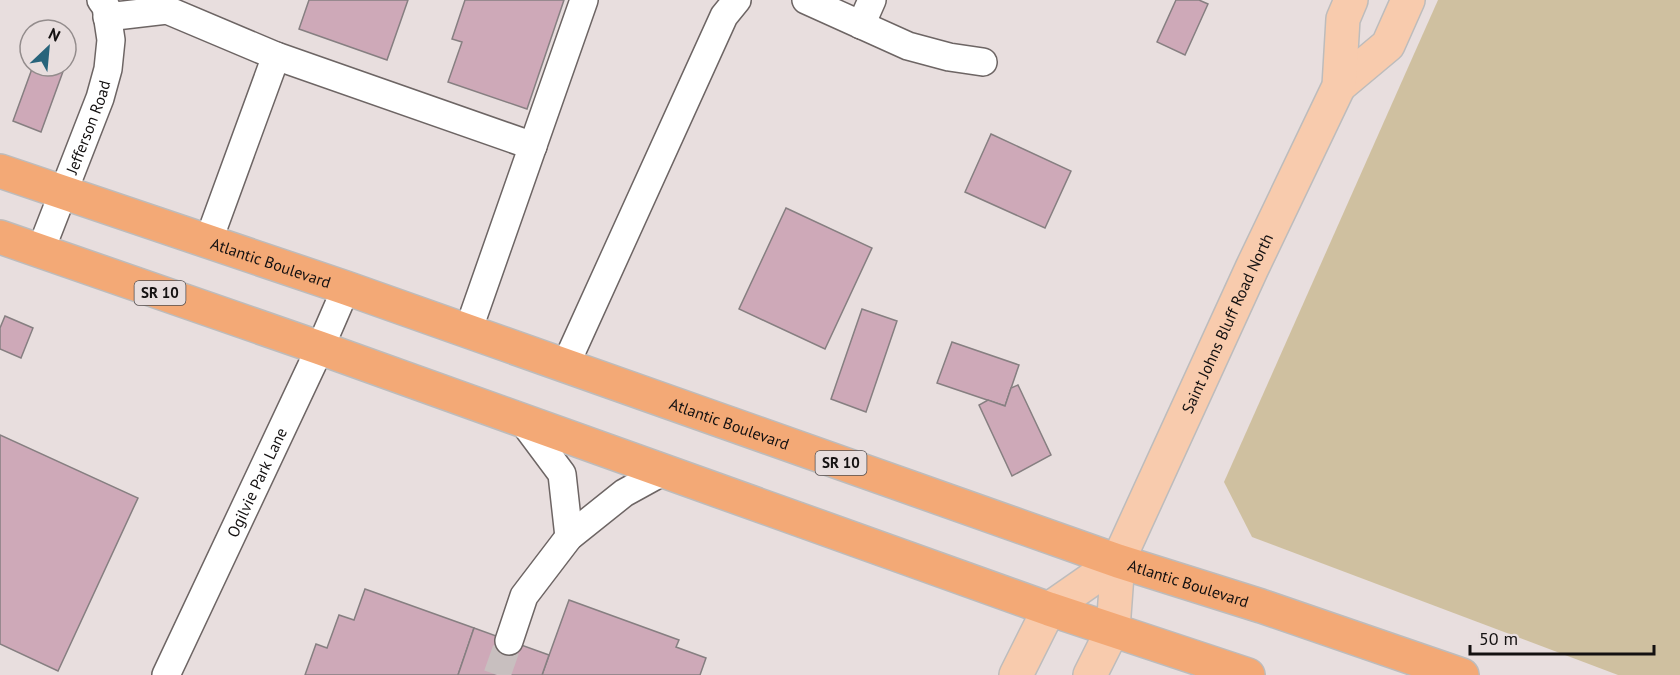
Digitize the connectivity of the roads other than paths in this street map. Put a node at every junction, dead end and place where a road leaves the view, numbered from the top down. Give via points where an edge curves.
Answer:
1 (584, 0) edge
2 (737, 0) edge
3 (806, 0) edge
4 (873, 0) edge
5 (1351, 0) edge
6 (1408, 0) edge
7 (104, 9) edge
8 (861, 25) junction
9 (276, 56) junction
10 (983, 62) dead end
11 (1339, 86) junction
12 (533, 146) junction
13 (0, 171) edge
14 (63, 194) junction
15 (0, 237) edge
16 (208, 242) junction
17 (40, 252) junction
18 (346, 288) junction
19 (468, 331) junction
20 (320, 348) junction
21 (565, 366) junction
22 (520, 419) junction
23 (664, 471) junction
24 (569, 537) junction
25 (1118, 561) junction
26 (1049, 609) junction
27 (1113, 629) junction
28 (509, 641) tunnel mouth
29 (166, 675) edge
30 (1016, 675) edge
31 (1090, 675) edge
32 (1248, 675) edge
33 (1462, 675) edge

1 - 12 street
2 - 21 street via 724,16
3 - 8 street
4 - 8 street
5 - 11 main road, Saint Johns Bluff Road North via 1343,19
6 - 11 main road, Saint Johns Bluff Road North via 1388,45
7 - 9 street via 167,10
7 - 14 street, Jefferson Road via 111,40 108,69
8 - 10 street via 908,46
9 - 12 street
9 - 16 street
11 - 25 main road, Saint Johns Bluff Road North
12 - 19 street
13 - 14 highway, Atlantic Boulevard / SR 10
14 - 16 highway, Atlantic Boulevard / SR 10
14 - 17 street, Jefferson Road
15 - 17 highway, SR 10
16 - 18 highway, Atlantic Boulevard / SR 10
17 - 20 highway, SR 10
18 - 19 highway, Atlantic Boulevard / SR 10
18 - 20 street, Ogilvie Park Lane
19 - 21 highway, Atlantic Boulevard / SR 10
20 - 22 highway, SR 10
20 - 29 street, Ogilvie Park Lane
21 - 25 highway, Atlantic Boulevard / SR 10
22 - 23 highway, SR 10
22 - 24 street via 562,474
23 - 24 street via 624,493
23 - 26 highway, SR 10
24 - 28 street via 524,596
25 - 26 main road
25 - 27 main road
25 - 33 highway, Atlantic Boulevard / SR 10
26 - 27 highway, SR 10
26 - 30 main road
27 - 31 main road
27 - 32 highway, SR 10

